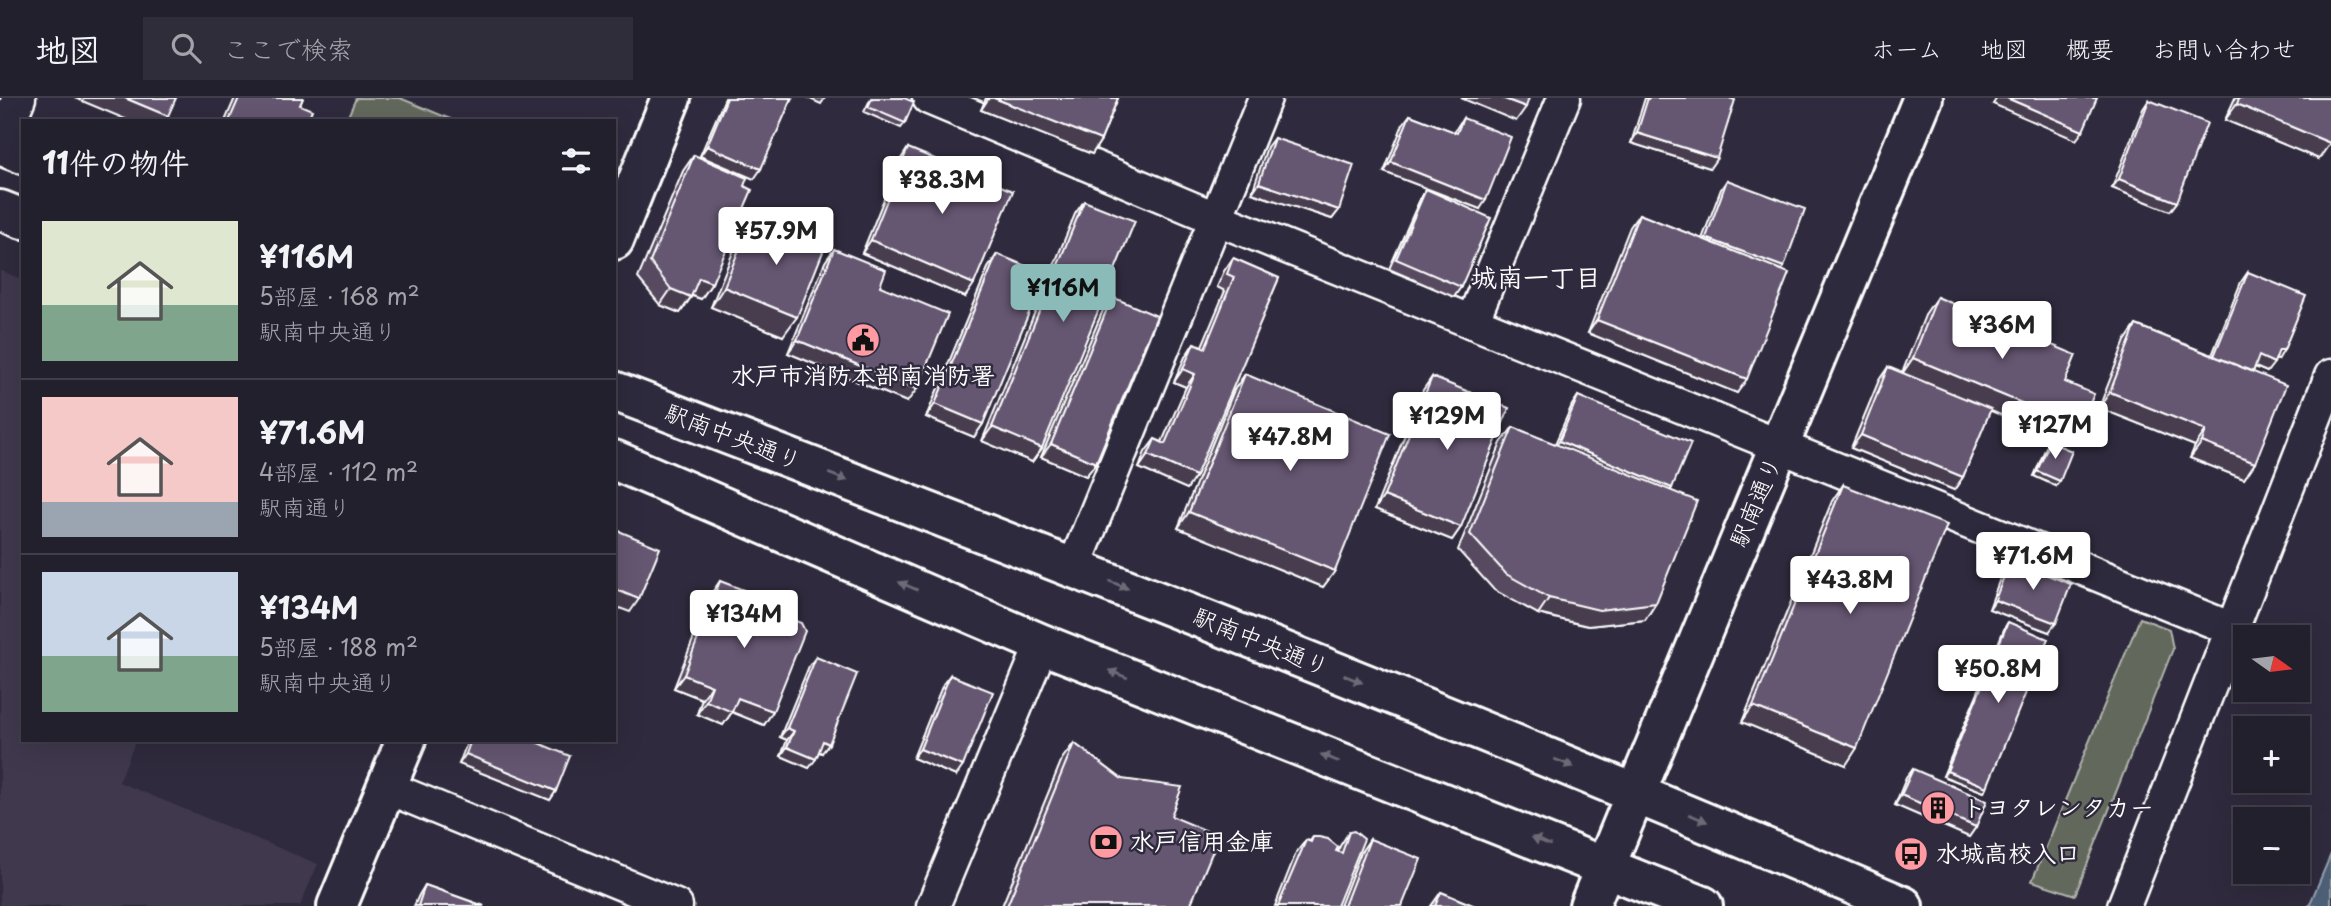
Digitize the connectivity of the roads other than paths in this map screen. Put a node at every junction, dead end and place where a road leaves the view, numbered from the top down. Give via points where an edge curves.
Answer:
1 (19, 98) edge
2 (671, 98) edge
3 (929, 98) edge
4 (1265, 98) edge
5 (1564, 98) edge
6 (1923, 98) edge
7 (966, 105) edge
8 (0, 144) edge
9 (21, 153) edge
10 (0, 209) edge
11 (21, 218) edge
12 (1215, 218) junction
13 (616, 235) edge
14 (1472, 322) junction
15 (2331, 376) edge
16 (616, 392) edge
17 (1778, 447) junction
18 (616, 461) edge
19 (1074, 567) junction
20 (2232, 629) junction
21 (1042, 644) junction
22 (405, 742) edge
23 (386, 787) junction
24 (1635, 792) junction
25 (1605, 866) junction
26 (633, 898) edge
27 (337, 906) edge
28 (676, 906) edge
29 (933, 906) edge
30 (1589, 906) edge
31 (1703, 906) edge
32 (1903, 906) edge
33 (2124, 906) edge

1 - 8 street
2 - 13 street
3 - 7 street
4 - 12 street
5 - 14 street
6 - 17 street, 駅南通り
7 - 12 street
8 - 9 street
10 - 11 street
12 - 14 street
12 - 19 street
14 - 17 street
15 - 20 street
16 -> 19 street, 駅南中央通り
17 - 20 street
17 - 24 street, 駅南通り
21 -> 18 street
19 -> 24 street, 駅南中央通り
20 - 33 street
25 -> 21 street
21 - 29 street
22 - 23 street
23 - 26 street
23 - 27 street
24 - 25 street, 駅南通り
24 -> 32 street, 駅南中央通り
25 - 30 street, 駅南通り
25 - 31 street
26 - 28 street

